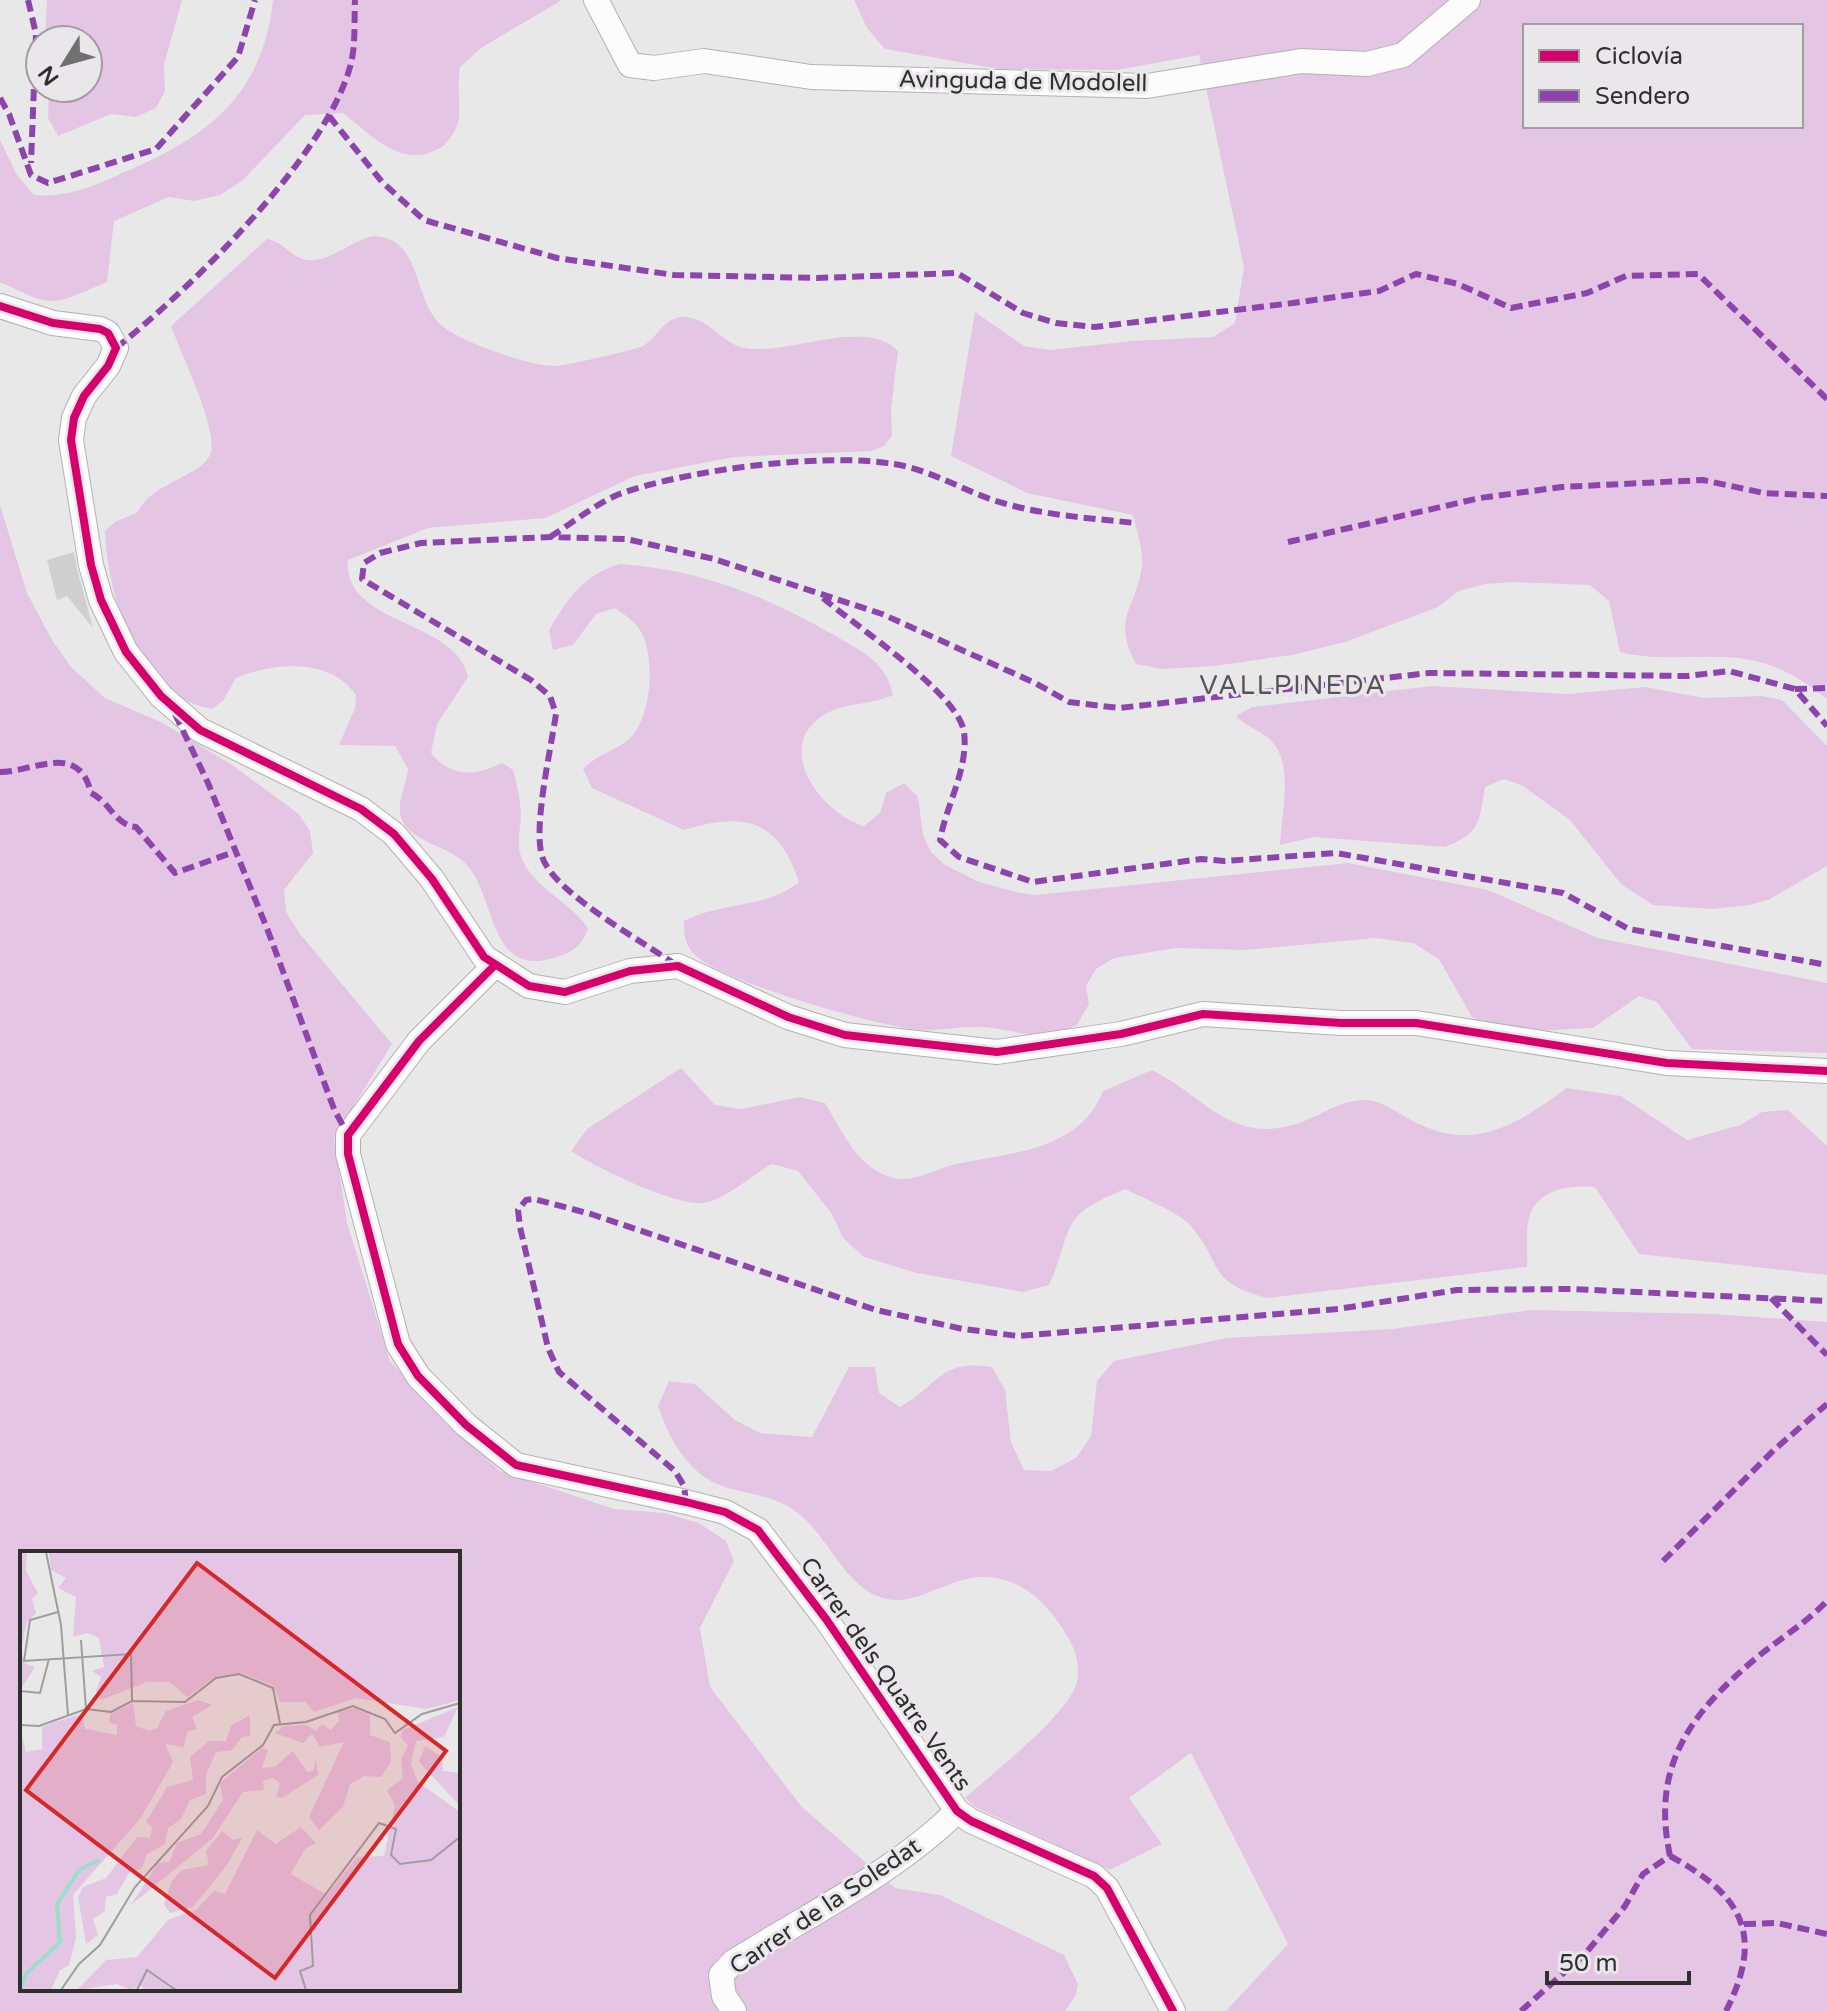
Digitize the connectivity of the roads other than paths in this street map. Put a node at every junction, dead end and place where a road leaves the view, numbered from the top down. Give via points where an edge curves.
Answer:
1 (596, 0) edge
2 (1468, 0) edge
3 (0, 306) edge
4 (495, 965) junction
5 (1827, 1071) edge
6 (957, 1811) junction
7 (734, 2011) edge
8 (1173, 2011) edge

1 - 2 street, Avinguda de Modolell via 630,65 654,68 704,61 811,77 1147,86 1301,61 1367,64 1403,55
3 - 4 street via 53,323 100,329 116,348 84,396 71,440 80,510 101,600 140,672 200,730 350,803 394,834
4 - 5 street via 529,986 565,992 630,971 678,966 788,1017 845,1035 930,1047 997,1052 1218,1014 1416,1023 1667,1063
4 - 6 street, Carrer dels Quatre Vents via 419,1041 348,1135 348,1154 390,1320 407,1362 466,1425 516,1465 741,1519 773,1547
6 - 7 street, Carrer de la Soledat via 902,1856 733,1962 721,1975 724,1996
6 - 8 street, Carrer dels Quatre Vents via 1094,1876 1107,1888

